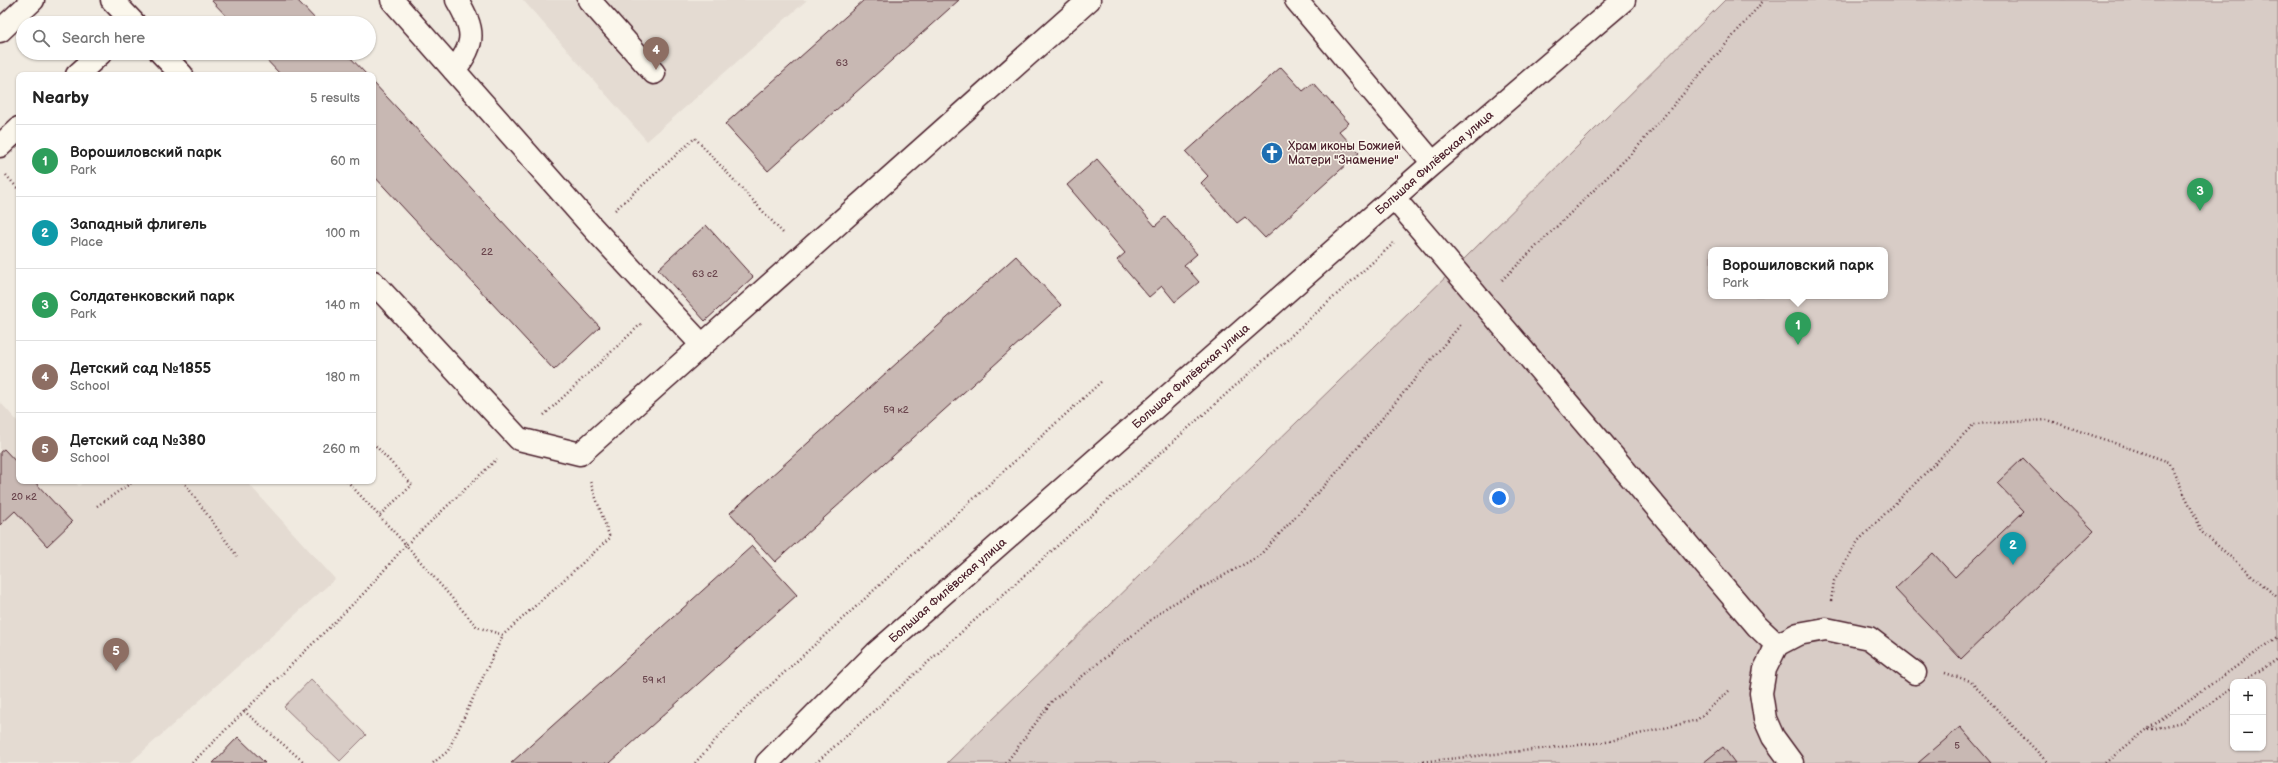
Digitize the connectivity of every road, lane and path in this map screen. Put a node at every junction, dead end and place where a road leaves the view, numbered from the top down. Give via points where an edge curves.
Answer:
1 (33, 0) edge
2 (112, 0) edge
3 (392, 0) edge
4 (457, 0) edge
5 (589, 0) edge
6 (1089, 0) edge
7 (1296, 0) edge
8 (1624, 0) edge
9 (1764, 0) edge
10 (127, 16) edge
11 (0, 31) edge
12 (93, 60) edge
13 (168, 60) edge
14 (454, 70) junction
15 (80, 72) edge
16 (179, 72) edge
17 (654, 74) dead end
18 (16, 131) edge
19 (0, 146) edge
20 (1433, 163) junction
21 (12, 182) dead end
22 (16, 187) edge
23 (1394, 198) junction
24 (1416, 223) junction
25 (594, 229) junction
26 (804, 254) junction
27 (376, 285) edge
28 (1481, 300) junction
29 (702, 344) junction
30 (1103, 380) dead end
31 (376, 447) edge
32 (580, 454) junction
33 (130, 484) edge
34 (185, 484) edge
35 (97, 506) dead end
36 (379, 516) dead end
37 (237, 556) dead end
38 (2278, 598) edge
39 (1826, 629) junction
40 (503, 635) junction
41 (2278, 637) edge
42 (1777, 645) junction
43 (2278, 659) edge
44 (1916, 672) joint
45 (2247, 679) edge
46 (1731, 688) dead end
47 (2230, 690) edge
48 (244, 711) junction
49 (2145, 731) junction
50 (192, 763) edge
51 (305, 763) edge
52 (433, 763) edge
53 (695, 763) edge
54 (767, 763) edge
55 (816, 763) edge
56 (1006, 763) edge
57 (1411, 763) edge
58 (1792, 763) edge
59 (2048, 763) edge
60 (2105, 763) edge

1 - 11 street
2 - 10 street
3 - 14 street
4 - 14 street via 468,18 471,38 466,55
5 - 17 street
6 - 26 street
7 - 20 street
8 - 20 street, Большая Филёвская улица
9 - 28 path via 1634,152
12 - 15 street
13 - 16 street
14 - 25 street
18 - 19 street
20 - 23 street, Большая Филёвская улица
21 - 22 path
23 - 24 street
23 - 54 street, Большая Филёвская улица via 876,653
24 - 28 street
24 - 55 path
25 - 26 path via 695,138
25 - 29 street
26 - 29 street
27 - 32 street via 519,439
28 - 42 street via 1757,626
28 - 56 path via 1338,471 1259,556 1167,606 1052,701
29 - 32 street
30 - 53 path via 738,715
31 - 36 path via 412,486
32 - 40 path via 610,538
33 - 35 path
34 - 37 path
38 - 39 path via 2204,533 2169,462 2048,420 1974,424 1858,541 1834,581
39 - 42 street via 1798,634
39 - 44 street via 1869,638
40 - 48 path via 477,627 406,545 366,592
40 - 52 path via 448,751
41 - 49 path
42 - 58 street via 1765,669 1761,693 1765,719 1773,737
43 - 45 path
44 - 59 path via 1929,669 1970,681
46 - 57 path via 1697,720 1606,742
47 - 49 path via 2182,722
48 - 50 path
48 - 51 path
49 - 60 path

